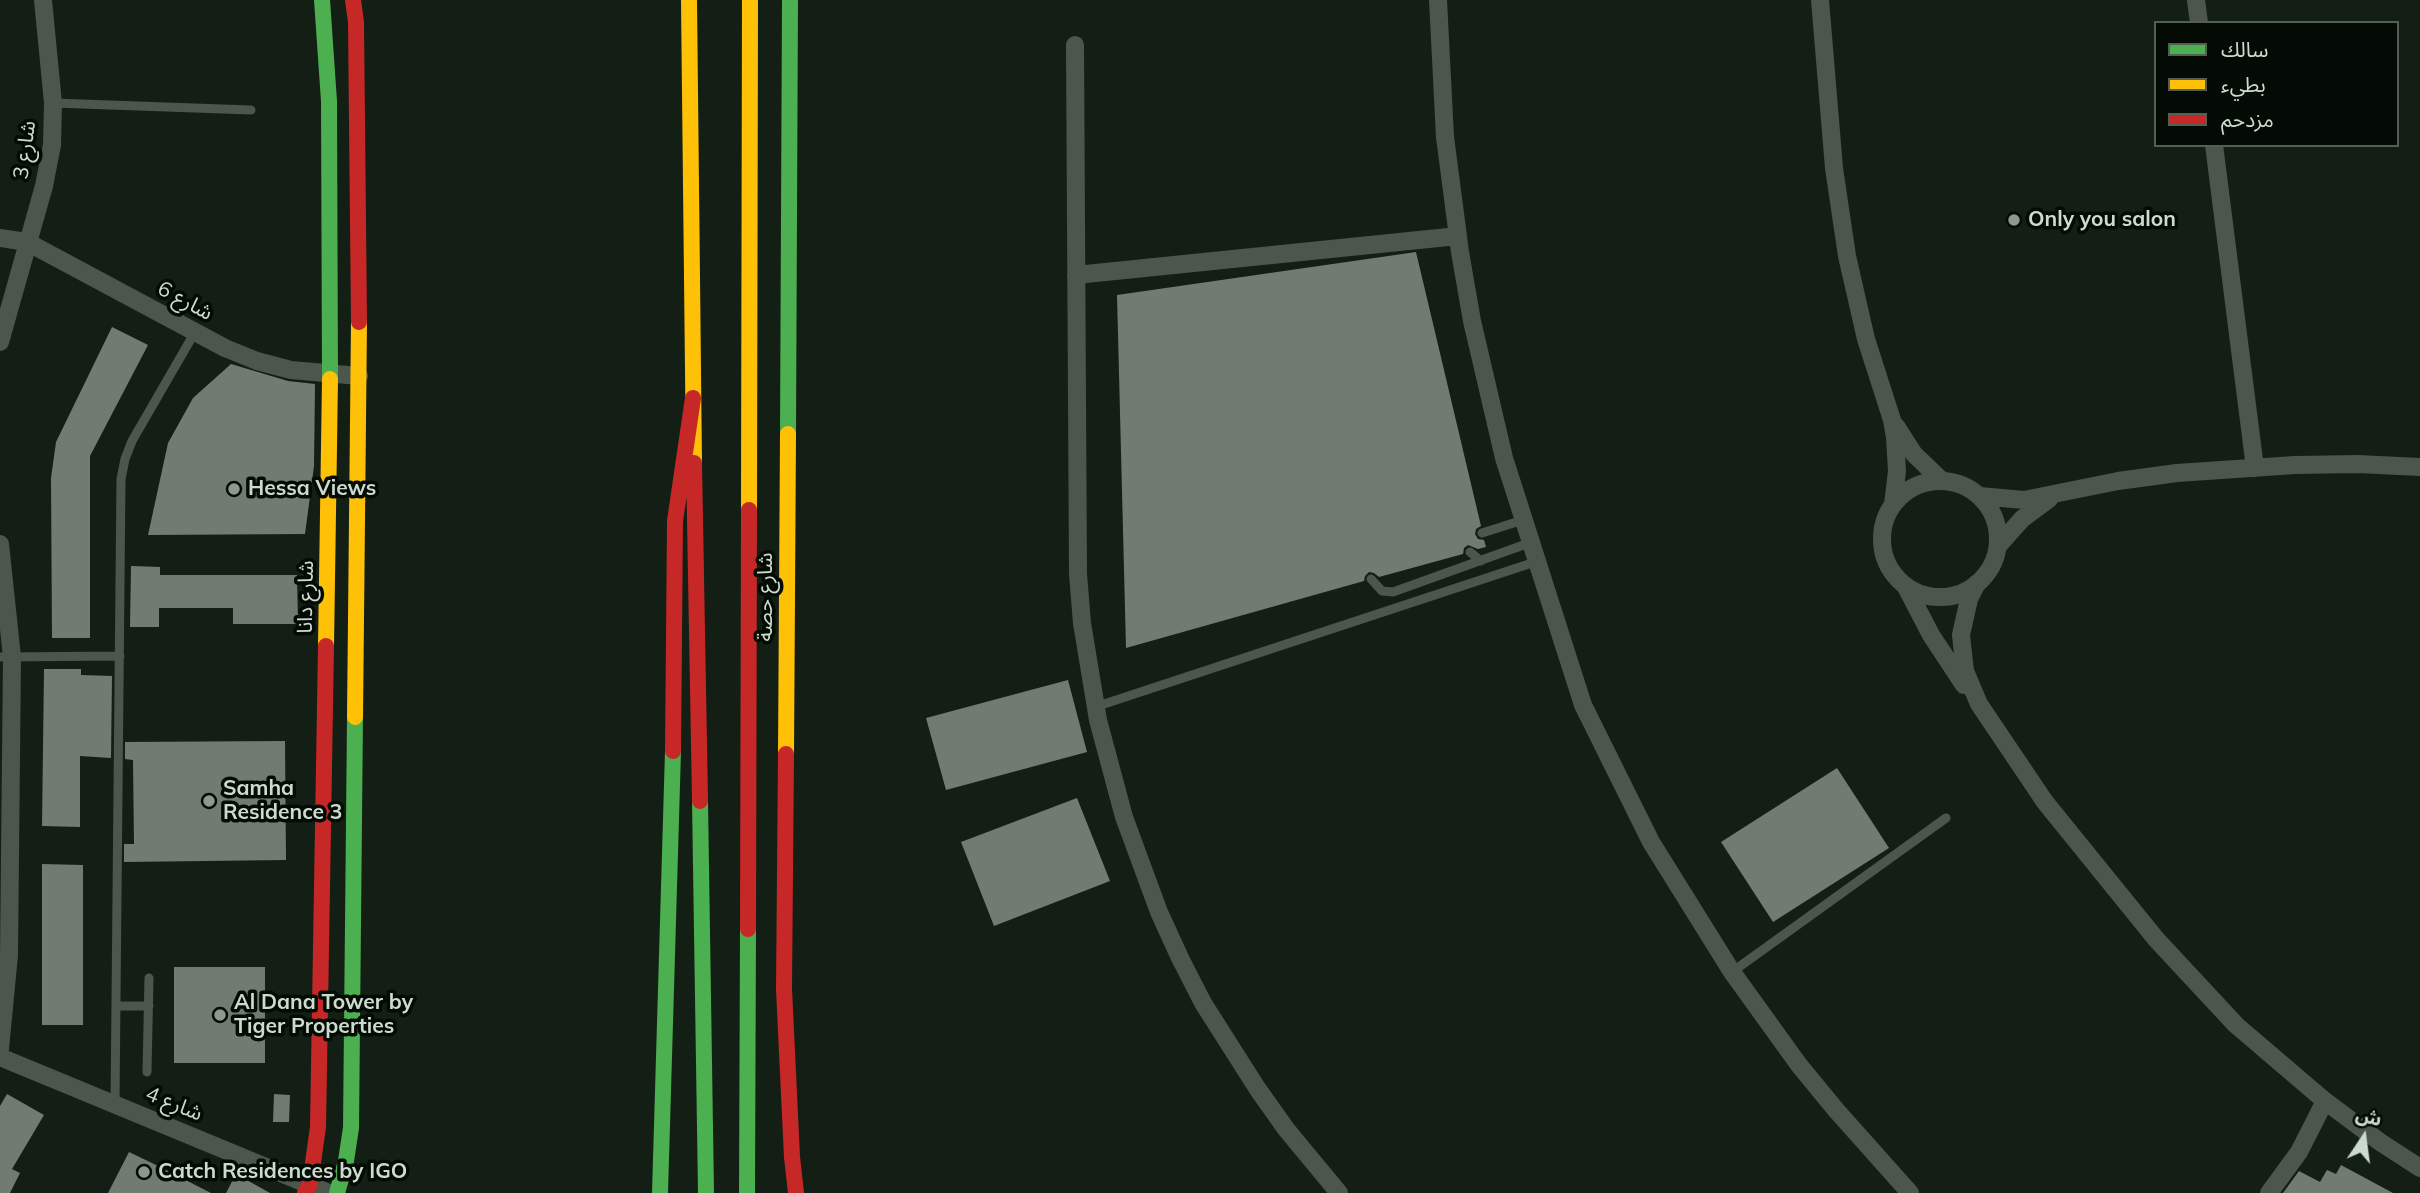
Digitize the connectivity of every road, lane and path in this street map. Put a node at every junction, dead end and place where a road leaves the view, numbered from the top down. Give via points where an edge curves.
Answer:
1 (43, 0) edge
2 (322, 0) edge
3 (353, 0) edge
4 (689, 0) edge
5 (750, 0) edge
6 (790, 0) edge
7 (1437, 0) edge
8 (1820, 0) edge
9 (2196, 0) edge
10 (2199, 21) edge
11 (1075, 45) dead end
12 (53, 103) junction
13 (251, 110) dead end
14 (2214, 147) edge
15 (1458, 236) junction
16 (0, 239) edge
17 (27, 242) junction
18 (1076, 275) junction
19 (195, 332) junction
20 (0, 342) edge
21 (330, 375) junction
22 (359, 376) junction
23 (693, 398) junction
24 (1892, 420) junction
25 (2420, 467) edge
26 (2255, 468) junction
27 (1942, 481) junction
28 (2068, 491) junction
29 (1979, 496) junction
30 (1893, 505) junction
31 (1522, 520) junction
32 (1482, 533) dead end
33 (0, 544) edge
34 (1530, 544) junction
35 (1998, 546) junction
36 (1470, 552) dead end
37 (1481, 561) junction
38 (1535, 562) junction
39 (1371, 579) dead end
40 (1977, 583) junction
41 (1905, 585) junction
42 (120, 656) junction
43 (6, 657) edge
44 (1979, 704) junction
45 (1095, 707) junction
46 (1946, 818) dead end
47 (1732, 972) junction
48 (149, 978) dead end
49 (116, 1006) junction
50 (149, 1006) junction
51 (0, 1049) edge
52 (0, 1057) edge
53 (147, 1072) dead end
54 (115, 1104) junction
55 (2331, 1106) junction
56 (2420, 1168) edge
57 (307, 1188) edge
58 (329, 1193) edge
59 (337, 1193) edge
60 (660, 1193) edge
61 (706, 1193) edge
62 (747, 1193) edge
63 (796, 1193) edge
64 (1339, 1193) edge
65 (1910, 1193) edge
66 (2269, 1193) edge

1 - 12 street, شارع 3
2 - 21 main road, شارع دانا via 330,101
3 - 22 main road
4 - 23 main road
5 - 62 main road
6 - 63 main road, شارع حصة via 784,989
7 - 15 street via 1445,136
8 - 24 street via 1845,243 1866,339
9 - 10 street
11 - 18 street
12 - 13 lane
12 - 17 street, شارع 3 via 44,186
14 - 26 street
15 - 18 street
15 - 31 street via 1487,390
16 - 17 street, شارع 6
17 - 19 street, شارع 6
17 - 20 street, شارع 3
18 - 45 street via 1078,574
19 - 21 street, شارع 6 via 257,362
19 - 42 lane via 125,459
21 - 22 street, شارع 6
21 - 57 main road, شارع دانا via 318,1113 315,1158
22 - 59 main road via 351,1128
23 - 60 main road via 676,521
23 - 61 main road
24 - 27 street via 1914,454
24 - 30 street via 1897,454
25 - 26 street
26 - 28 street via 2165,475
27 - 29 street
27 - 30 street via 1914,487
28 - 29 street via 2024,499
28 - 35 street via 2022,519
29 - 35 street via 1995,519
30 - 41 street via 1883,528 1884,554
31 - 32 lane
31 - 34 street
33 - 43 street
34 - 37 lane
34 - 38 street
35 - 40 street via 1988,571
36 - 37 lane
37 - 39 lane via 1393,592 1382,591
38 - 45 lane
38 - 47 street via 1583,705 1605,751 1664,864
40 - 41 street via 1960,593 1937,596
40 - 44 street via 1961,635 1965,671
41 - 44 street via 1941,651
42 - 43 lane
42 - 49 lane
43 - 51 street via 9,956
44 - 55 street via 2045,802 2156,939 2236,1025
45 - 64 street via 1124,817 1180,958 1257,1088
46 - 47 lane
47 - 65 street via 1799,1065
48 - 50 lane
49 - 50 lane
49 - 54 lane
50 - 53 lane
52 - 54 street, شارع 4
54 - 57 street, شارع 4
55 - 56 street
55 - 66 street via 2318,1135 2299,1152
57 - 58 street, شارع 4

